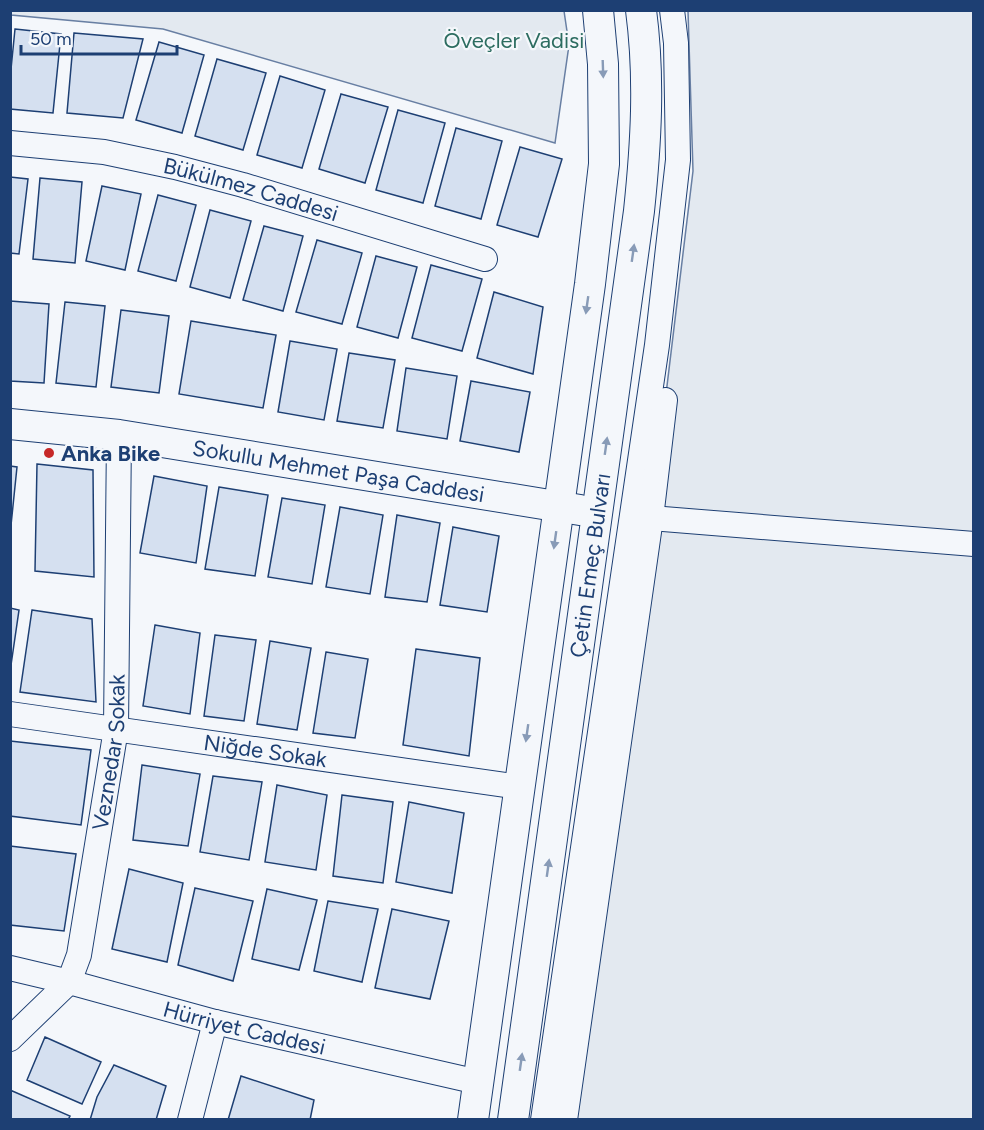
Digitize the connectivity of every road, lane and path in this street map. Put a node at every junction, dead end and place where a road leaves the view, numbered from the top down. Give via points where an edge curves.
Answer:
1 (598, 10) edge
2 (641, 10) edge
3 (672, 10) edge
4 (688, 10) edge
5 (10, 143) edge
6 (485, 259) dead end
7 (10, 424) edge
8 (119, 435) junction
9 (559, 506) junction
10 (597, 513) junction
11 (651, 518) junction
12 (974, 544) edge
13 (10, 714) edge
14 (116, 729) junction
15 (519, 787) junction
16 (10, 968) edge
17 (69, 982) junction
18 (215, 1022) junction
19 (10, 1039) edge
20 (478, 1082) junction
21 (190, 1119) edge
22 (473, 1119) edge
23 (513, 1119) edge
24 (543, 1119) edge
25 (565, 1119) edge

1 -> 9 main road, Çetin Emeç Bulvarı via 604,164
10 -> 2 main road, Çetin Emeç Bulvarı via 646,136
3 - 24 street via 678,160 657,345
4 - 11 street via 693,171
5 - 6 street, Bükülmez Caddesi via 104,152 186,170
7 - 8 main road, Sokullu Mehmet Paşa Caddesi
8 - 9 main road, Sokullu Mehmet Paşa Caddesi
8 - 14 street, Veznedar Sokak
9 - 10 main road, Sokullu Mehmet Paşa Caddesi
9 -> 15 main road, Çetin Emeç Bulvarı
23 -> 10 main road, Çetin Emeç Bulvarı
11 - 12 street
11 - 25 street
13 - 14 street, Niğde Sokak
14 - 15 street, Niğde Sokak
14 - 17 street, Veznedar Sokak via 79,955
15 - 20 main road, Çetin Emeç Bulvarı
16 - 17 street, Hürriyet Caddesi
17 - 18 street, Hürriyet Caddesi
17 - 19 street, Veznedar Sokak
18 - 20 street, Hürriyet Caddesi
18 - 21 street
20 - 22 main road, Çetin Emeç Bulvarı

